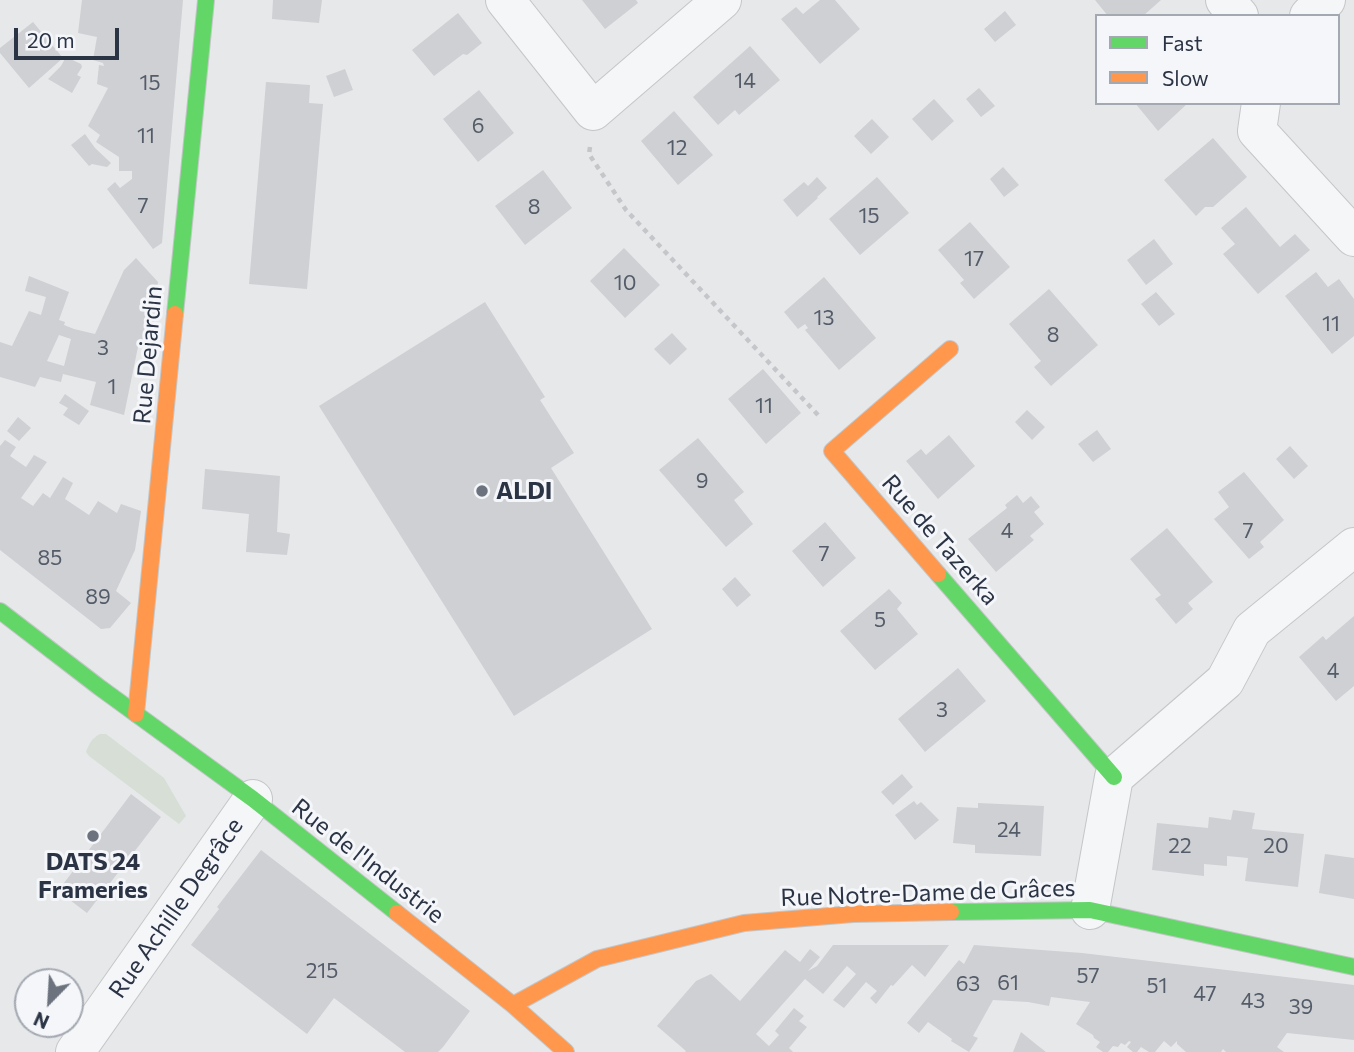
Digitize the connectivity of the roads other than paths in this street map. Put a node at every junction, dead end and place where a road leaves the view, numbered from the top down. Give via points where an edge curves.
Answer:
1 (206, 0) edge
2 (505, 0) edge
3 (722, 0) edge
4 (1225, 0) edge
5 (1326, 0) edge
6 (1237, 14) edge
7 (1311, 14) edge
8 (1261, 105) edge
9 (1354, 237) edge
10 (950, 349) dead end
11 (1354, 547) edge
12 (0, 611) edge
13 (136, 714) junction
14 (1114, 777) junction
15 (253, 799) junction
16 (1090, 910) junction
17 (1354, 967) edge
18 (513, 1004) junction
19 (75, 1052) edge
20 (566, 1052) edge

1 - 13 street, Rue Dejardin
2 - 3 street via 593,111
4 - 6 street
5 - 7 street
8 - 9 street via 1257,131
10 - 14 street, Rue de Tazerka via 832,451
11 - 14 street via 1252,630 1225,681
12 - 13 street, Rue de l'Industrie
13 - 15 street, Rue de l'Industrie
14 - 16 street
15 - 18 street, Rue de l'Industrie
15 - 19 street, Rue Achille Degrâce
16 - 17 street, Rue Notre-Dame de Grâces
16 - 18 street, Rue Notre-Dame de Grâces via 853,914 744,923 597,959
18 - 20 street, Rue de l'Industrie

